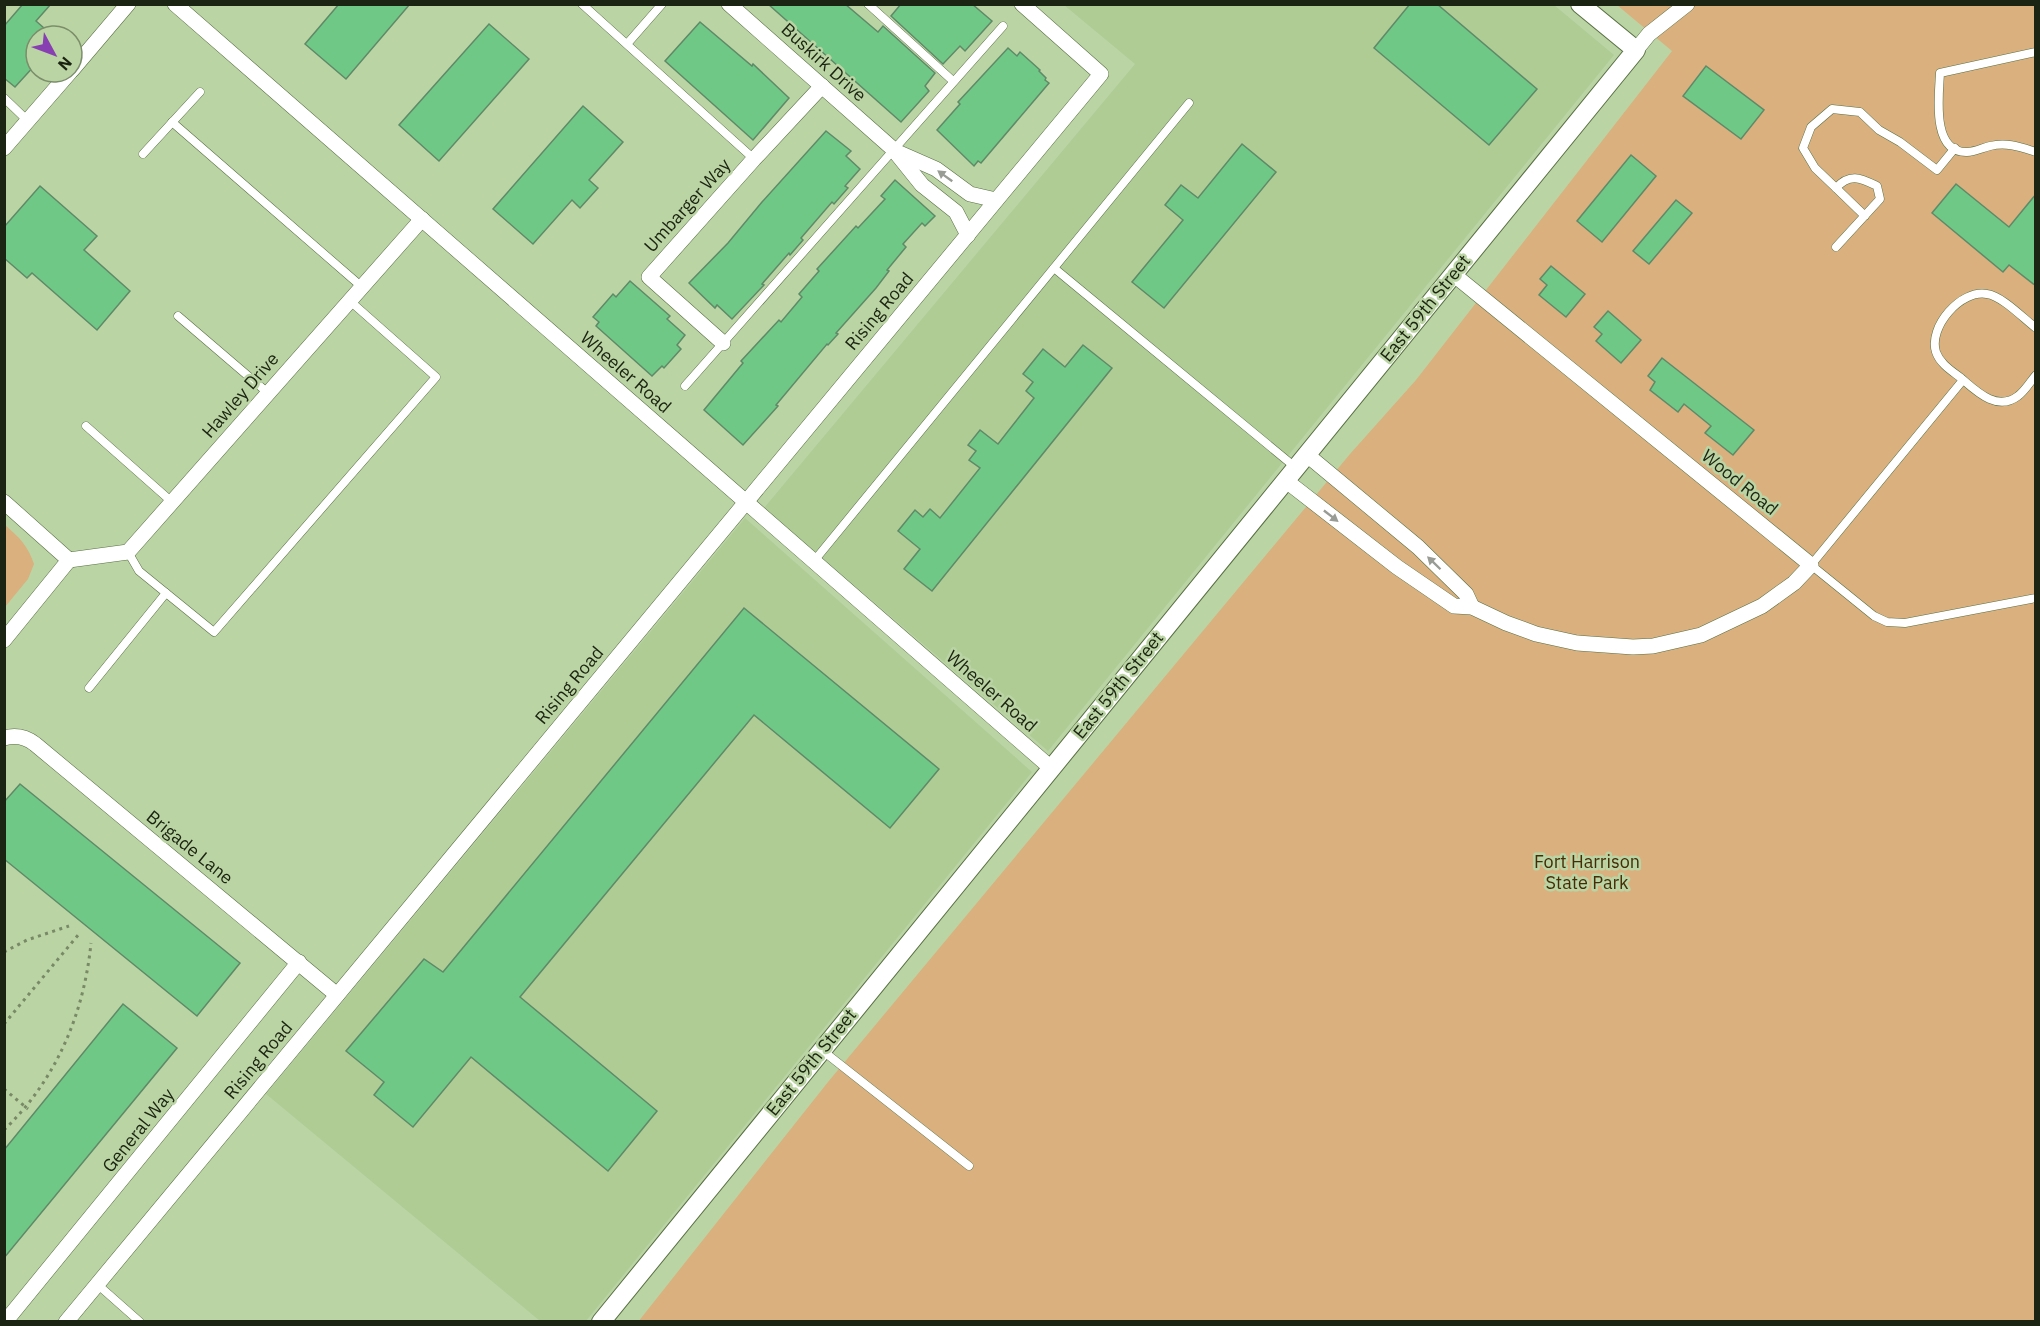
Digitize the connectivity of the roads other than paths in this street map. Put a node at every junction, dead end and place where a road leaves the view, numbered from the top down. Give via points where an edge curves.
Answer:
1 (128, 4) edge
2 (175, 4) edge
3 (582, 4) edge
4 (662, 4) edge
5 (729, 4) edge
6 (868, 4) edge
7 (1022, 4) edge
8 (1580, 4) edge
9 (1687, 4) edge
10 (1003, 26) dead end
11 (627, 44) junction
12 (1635, 50) junction
13 (2036, 52) edge
14 (84, 56) edge
15 (953, 81) junction
16 (60, 84) edge
17 (822, 86) junction
18 (200, 92) dead end
19 (4, 99) edge
20 (1189, 103) dead end
21 (28, 121) junction
22 (172, 122) junction
23 (4, 148) edge
24 (1955, 148) junction
25 (893, 149) junction
26 (2036, 152) edge
27 (143, 154) dead end
28 (754, 159) junction
29 (1836, 188) junction
30 (996, 200) junction
31 (1865, 216) junction
32 (422, 219) junction
33 (968, 235) junction
34 (1836, 247) dead end
35 (1054, 268) junction
36 (1453, 274) junction
37 (362, 287) junction
38 (350, 301) junction
39 (178, 316) dead end
40 (2036, 328) edge
41 (723, 343) junction
42 (2036, 375) edge
43 (1963, 380) junction
44 (685, 386) dead end
45 (268, 393) junction
46 (86, 426) dead end
47 (1296, 467) junction
48 (4, 502) edge
49 (172, 502) junction
50 (746, 502) junction
51 (128, 552) junction
52 (69, 560) junction
53 (814, 562) junction
54 (1811, 565) junction
55 (166, 593) junction
56 (2036, 598) edge
57 (1472, 607) junction
58 (4, 640) edge
59 (88, 688) dead end
60 (9, 737) edge
61 (1051, 768) junction
62 (299, 962) junction
63 (337, 995) junction
64 (822, 1050) junction
65 (969, 1166) dead end
66 (97, 1284) junction
67 (6, 1322) edge
68 (66, 1322) edge
69 (140, 1322) edge
70 (601, 1322) edge

1 - 14 street
2 - 32 street, Wheeler Road
3 - 11 lane
4 - 11 lane
5 - 17 street, Buskirk Drive
6 - 15 lane
7 - 30 street, Rising Road via 1101,74
8 - 12 street
9 - 12 street
10 - 15 lane
11 - 28 lane
12 - 36 street, East 59th Street
13 - 24 lane via 1940,73 1941,129
15 - 25 lane
16 - 21 street
17 - 25 street, Buskirk Drive
17 - 28 street, Umbarger Way
18 - 22 lane
19 - 21 lane
20 - 35 lane
21 - 23 street
22 - 27 lane
22 - 37 lane
24 - 26 lane via 1965,152 2003,144
24 - 29 lane via 1937,170 1860,112 1832,108 1811,127 1803,148 1815,168
30 -> 25 street, Buskirk Drive via 970,194 936,169
25 - 33 street, Buskirk Drive via 922,185 956,212
25 - 41 lane
28 - 41 street, Umbarger Way via 649,277
29 - 31 lane
29 - 31 lane via 1843,181 1859,178 1876,186 1880,199
30 - 33 street, Rising Road
31 - 34 lane
32 - 37 street, Hawley Drive
32 - 50 street, Wheeler Road
33 - 50 street, Rising Road
35 - 47 lane
35 - 53 lane
36 - 47 street, East 59th Street
36 - 54 street, Wood Road
37 - 38 street, Hawley Drive
38 - 45 street, Hawley Drive
38 - 55 lane via 436,377 214,632
39 - 45 lane
40 - 43 lane via 1989,294 1970,295 1959,301 1941,324 1935,345 1942,363
41 - 44 lane
42 - 43 lane via 2018,396 1998,401 1986,398
43 - 54 lane
45 - 49 street, Hawley Drive
46 - 49 lane
57 -> 47 street via 1466,594 1418,547
47 -> 57 street via 1397,567 1454,606
47 - 61 street, East 59th Street
48 - 52 street
49 - 51 street, Hawley Drive
50 - 53 street, Wheeler Road
50 - 63 street, Rising Road
51 - 52 street
51 - 55 lane via 139,571
52 - 58 street
53 - 61 street, Wheeler Road
54 - 56 lane, Wood Road via 1887,622 1905,623
54 - 57 street via 1778,595 1729,624 1653,646 1613,647 1555,639
55 - 59 lane
60 - 62 street, Brigade Lane via 35,744
61 - 64 street, East 59th Street
62 - 63 street, Brigade Lane
62 - 67 street, General Way
63 - 66 street, Rising Road
64 - 65 lane
64 - 70 street, East 59th Street
66 - 68 street, Rising Road
66 - 69 lane

